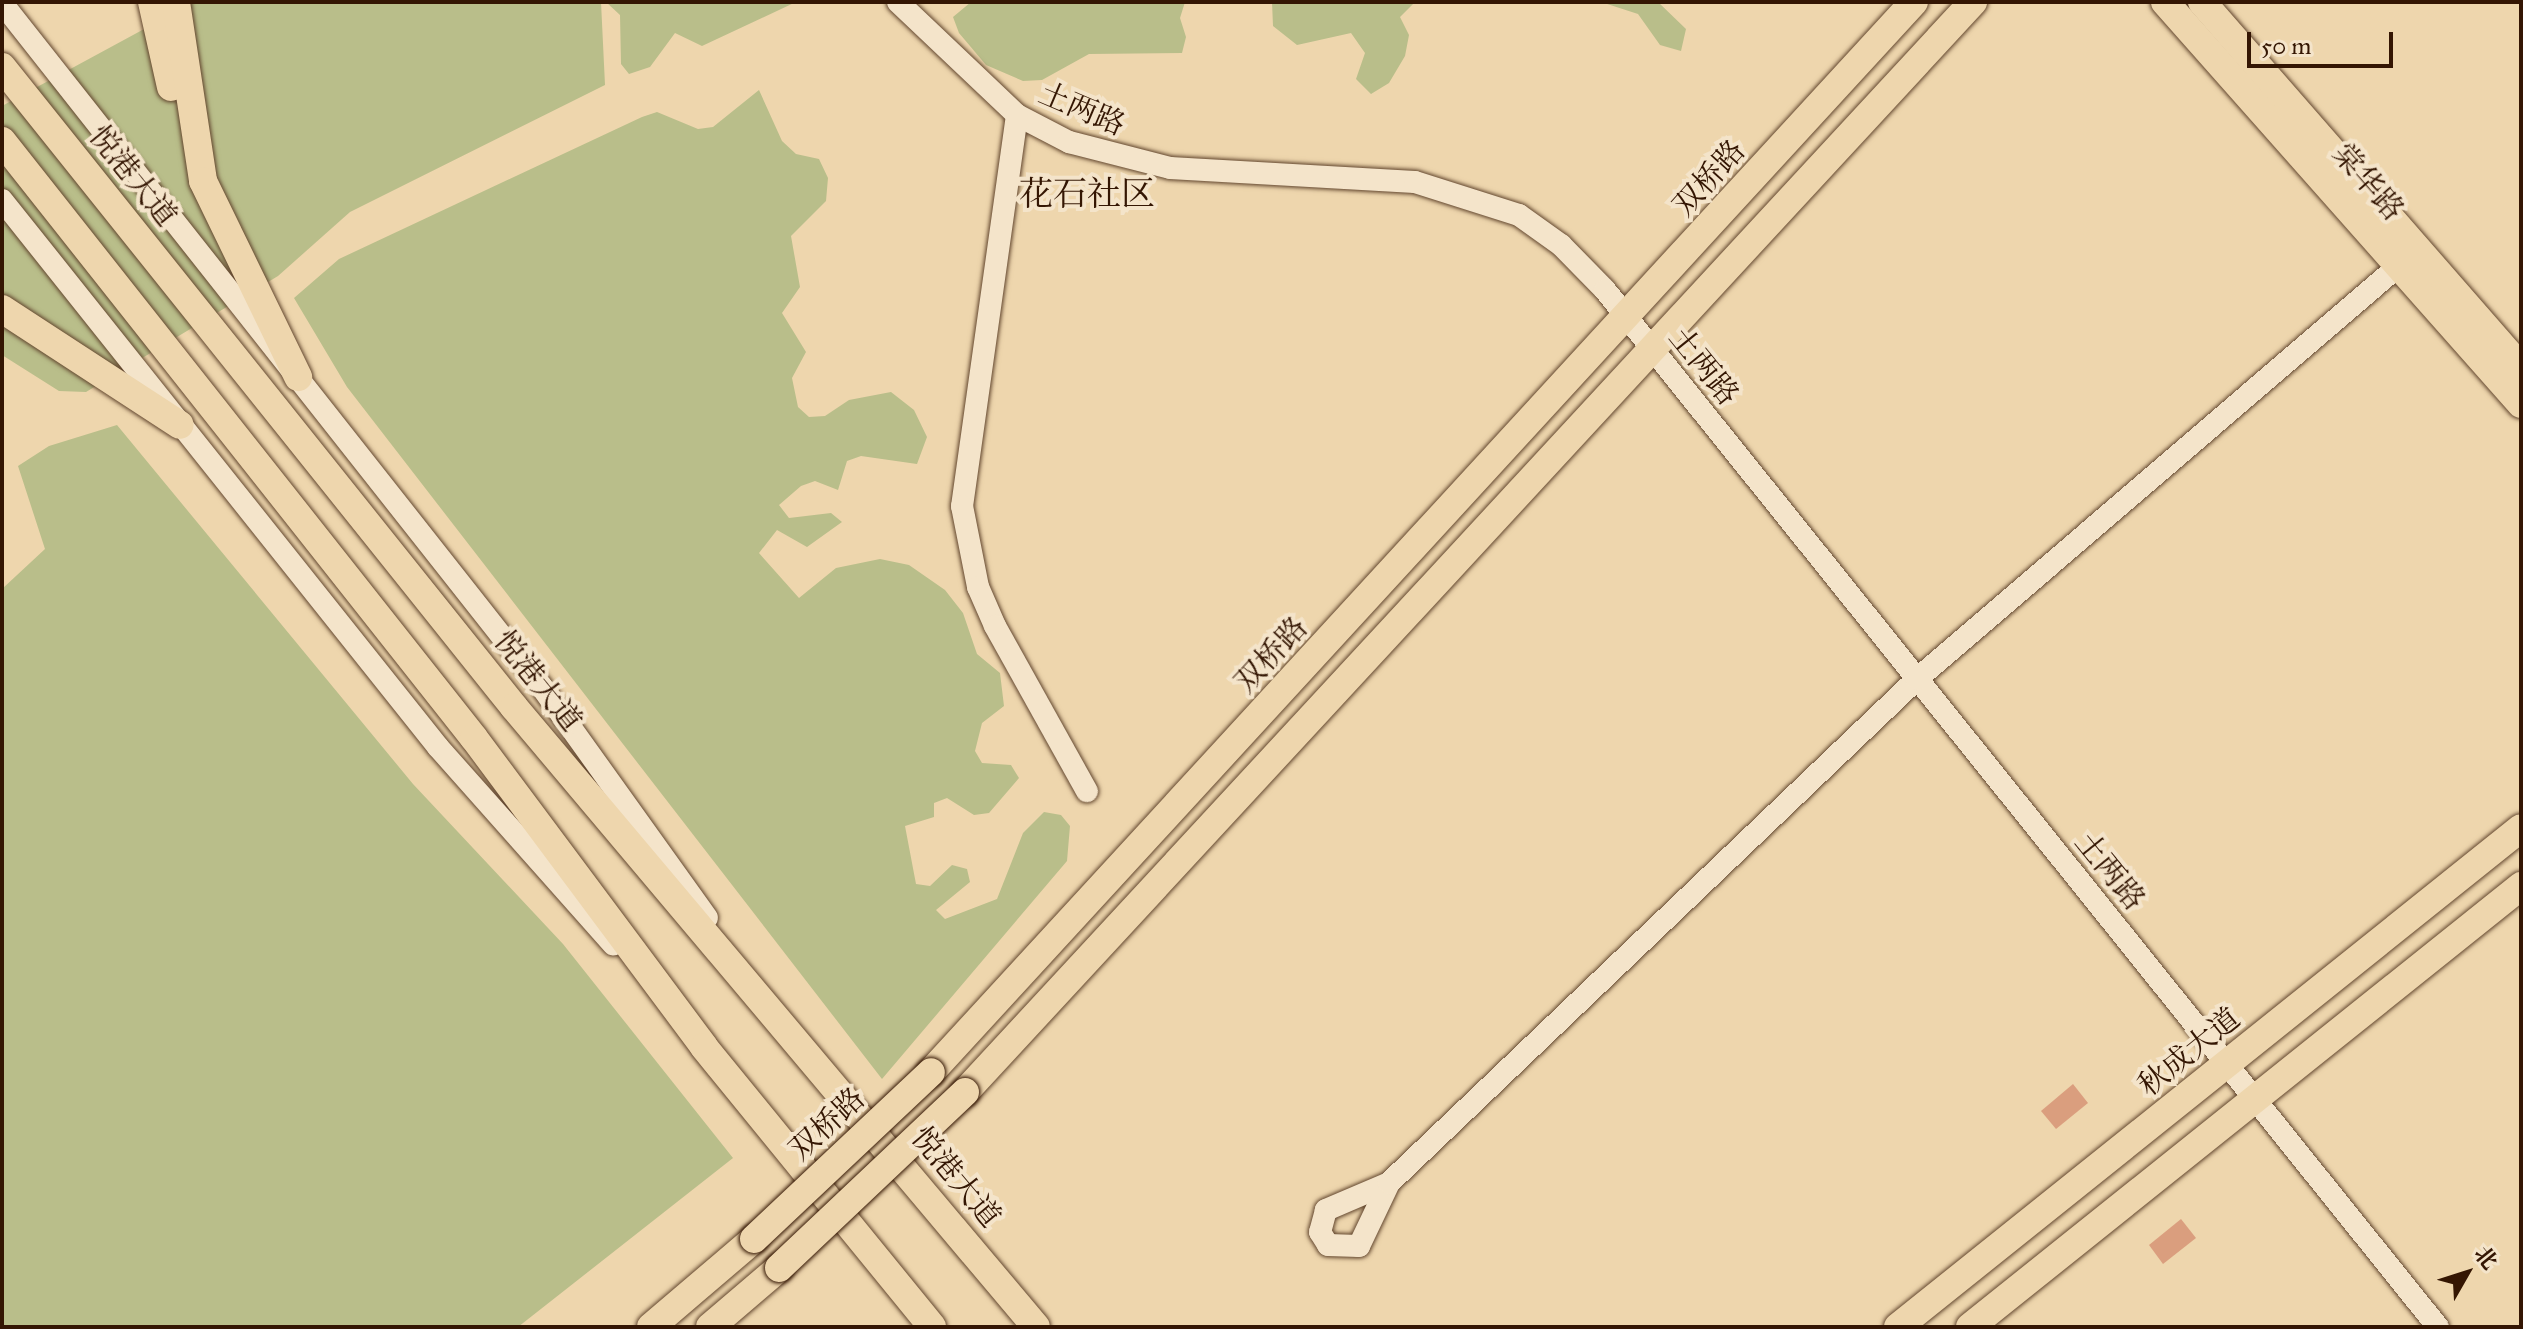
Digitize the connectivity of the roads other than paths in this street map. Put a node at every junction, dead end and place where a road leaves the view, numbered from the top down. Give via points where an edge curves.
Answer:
1 (898, 2) edge
2 (1914, 2) edge
3 (1973, 2) edge
4 (2165, 2) edge
5 (2202, 2) edge
6 (2, 3) edge
7 (165, 7) edge
8 (2, 67) edge
9 (1017, 115) junction
10 (2, 141) edge
11 (2, 200) edge
12 (2407, 259) junction
13 (2, 309) edge
14 (1628, 318) junction
15 (1653, 349) junction
16 (2521, 368) edge
17 (298, 377) junction
18 (2521, 404) edge
19 (180, 425) junction
20 (1917, 679) junction
21 (1087, 791) dead end
22 (2521, 828) edge
23 (2521, 886) edge
24 (768, 1004) junction
25 (704, 1047) junction
26 (2228, 1065) junction
27 (2255, 1100) junction
28 (1389, 1183) dead end
29 (651, 1327) edge
30 (710, 1327) edge
31 (932, 1327) edge
32 (1036, 1327) edge
33 (1898, 1327) edge
34 (1970, 1327) edge
35 (2438, 1327) edge

1 - 9 street, 土两路
2 - 14 main road, 双桥路
3 - 15 main road
4 - 12 main road, 棠华路
5 - 12 main road, 棠华路
6 - 17 street
7 - 17 main road via 203,181
8 - 24 main road, 悦港大道 via 514,707
9 - 14 street, 土两路 via 1069,142 1170,168 1415,182 1469,195 1519,215 1561,245
9 - 21 street via 962,506 978,587 995,626
10 - 25 main road
11 - 19 street
12 - 16 main road, 棠华路
12 - 18 main road, 棠华路
12 - 20 street
13 - 19 main road
14 - 15 street, 土两路
14 - 29 main road, 双桥路, bridge via 931,1072 754,1239
15 - 20 street, 土两路
15 - 30 main road, bridge via 965,1092
17 - 24 street via 541,686
19 - 25 street via 438,747
20 - 26 street, 土两路
20 - 28 street
22 - 26 main road, 秋成大道
23 - 27 main road
24 - 32 main road, 悦港大道
25 - 31 main road
26 - 27 street, 土两路
26 - 33 main road, 秋成大道
27 - 34 main road
27 - 35 street, 土两路

